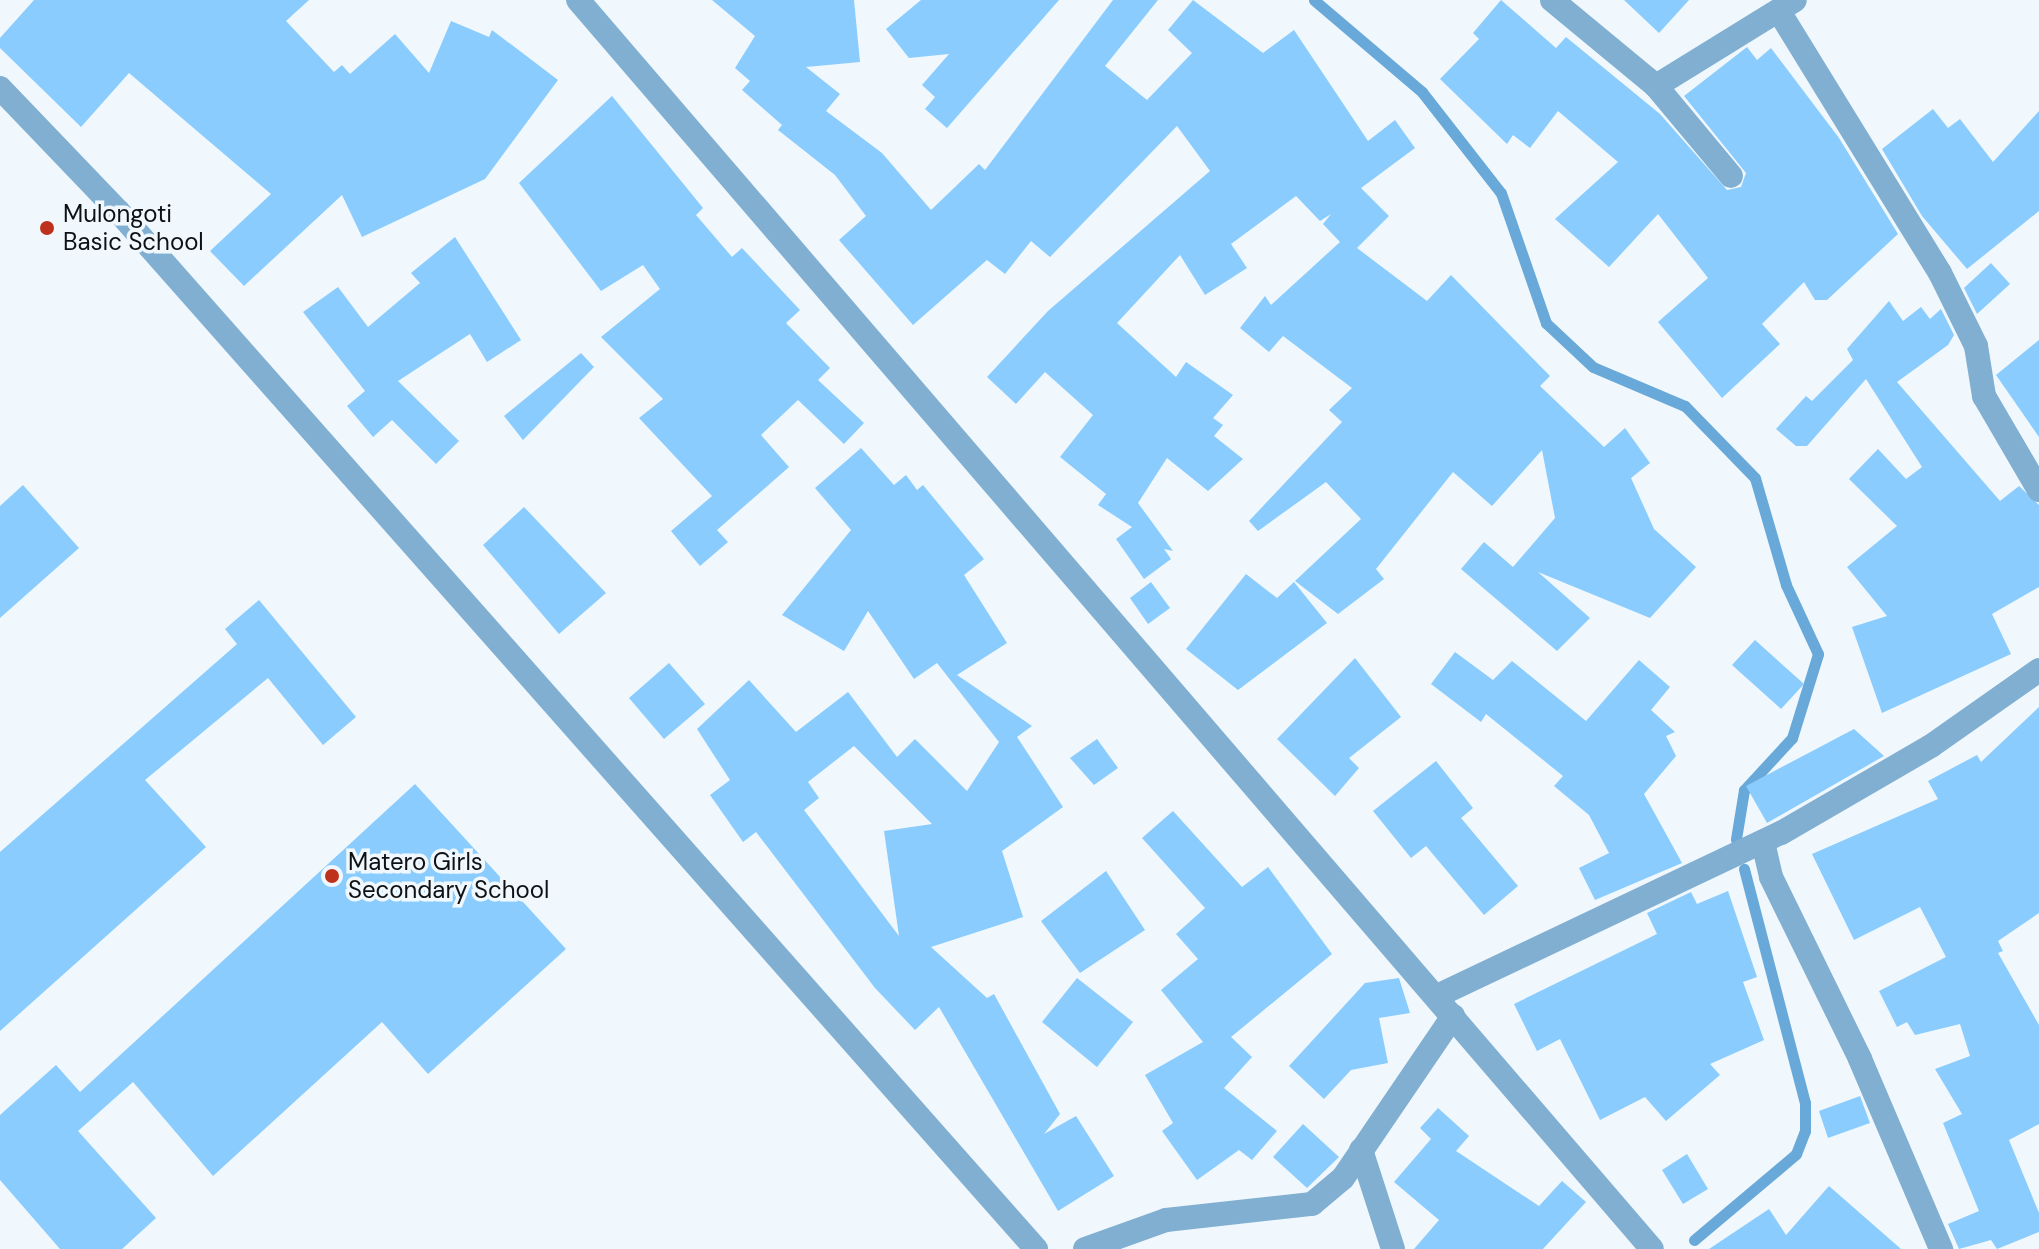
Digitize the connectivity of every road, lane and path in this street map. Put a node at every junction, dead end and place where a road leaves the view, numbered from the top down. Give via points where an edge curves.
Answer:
1 (578, 0) edge
2 (1552, 0) edge
3 (1788, 6) edge
4 (1656, 86) junction
5 (0, 88) edge
6 (1731, 176) dead end
7 (2039, 490) edge
8 (2039, 670) edge
9 (1763, 842) junction
10 (1437, 996) junction
11 (1453, 1016) junction
12 (1361, 1150) junction
13 (1036, 1249) edge
14 (1085, 1249) edge
15 (1393, 1249) edge
16 (1652, 1249) edge
17 (1941, 1249) edge

1 - 10 street
2 - 4 street
3 - 4 street
3 - 7 street via 1940,273 1976,346 1984,396
4 - 6 street
5 - 13 street via 118,211
8 - 9 street via 1931,746
9 - 10 street
9 - 17 street via 1771,877 1860,1059
10 - 11 street
11 - 12 street
11 - 16 street
12 - 14 street via 1343,1178 1312,1204 1166,1220
12 - 15 street

